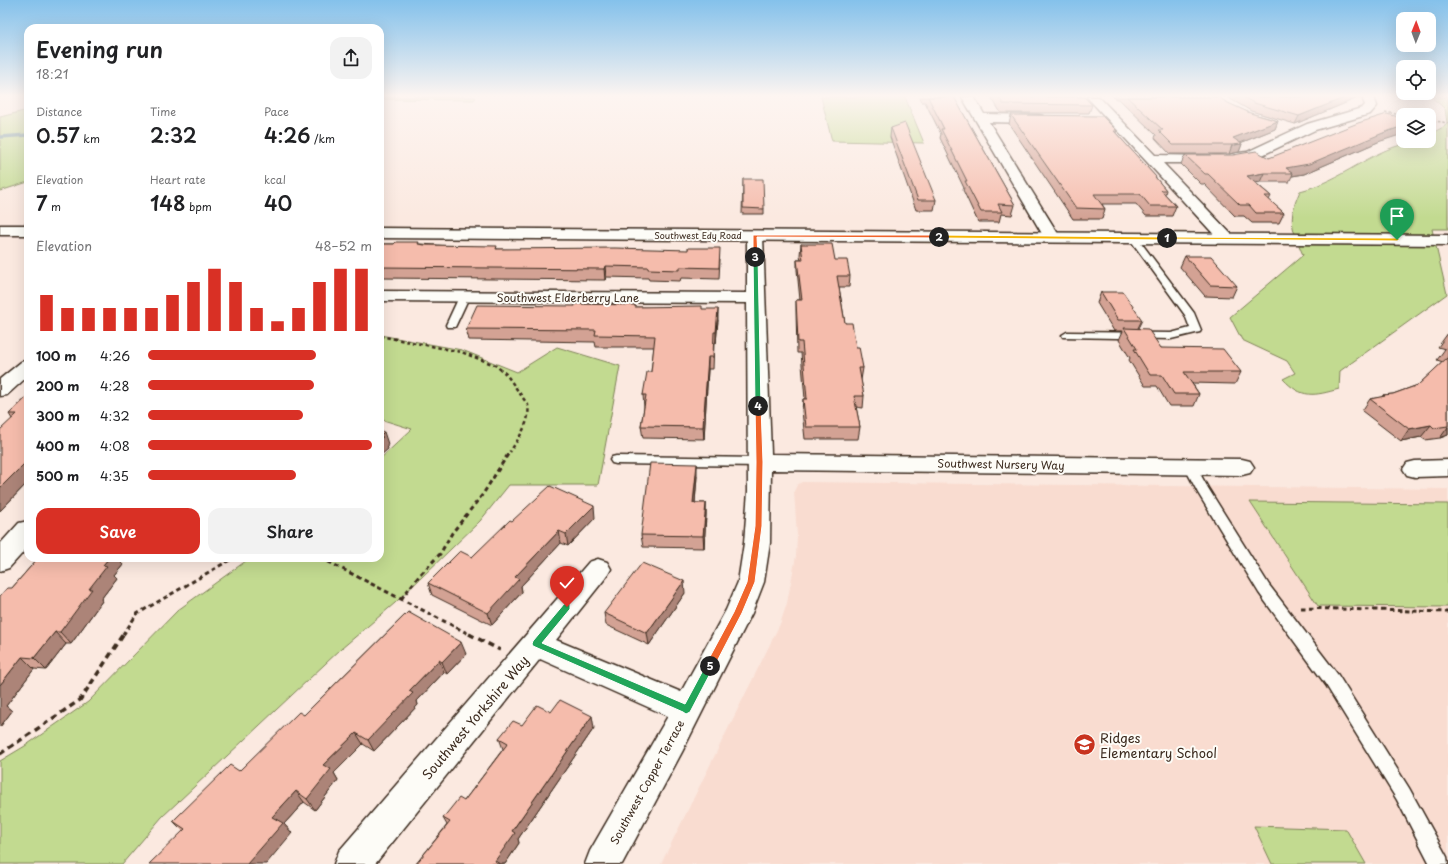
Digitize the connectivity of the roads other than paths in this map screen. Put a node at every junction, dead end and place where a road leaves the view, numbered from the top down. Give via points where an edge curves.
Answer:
1 (993, 137) edge
2 (1132, 137) edge
3 (1291, 137) edge
4 (1153, 159) junction
5 (0, 230) edge
6 (24, 230) edge
7 (384, 233) edge
8 (755, 236) junction
9 (1052, 237) junction
10 (1133, 238) junction
11 (1226, 238) junction
12 (1448, 240) edge
13 (384, 296) edge
14 (464, 297) junction
15 (756, 298) junction
16 (451, 325) dead end
17 (1067, 335) dead end
18 (24, 369) edge
19 (0, 390) edge
20 (616, 460) dead end
21 (760, 462) junction
22 (1190, 466) junction
23 (1242, 467) dead end
24 (1448, 468) edge
25 (1415, 469) dead end
26 (24, 534) edge
27 (0, 561) edge
28 (598, 569) dead end
29 (529, 653) junction
30 (686, 709) junction
31 (352, 864) edge
32 (603, 864) edge
33 (1440, 864) edge

1 - 9 street
2 - 4 street
3 - 4 street via 1242,157 1210,160
4 - 11 street
5 - 6 street
7 - 8 street, Southwest Edy Road
8 - 9 street, Southwest Edy Road
8 - 15 street, Southwest Copper Terrace
9 - 10 street, Southwest Edy Road
10 - 11 street, Southwest Edy Road
10 - 17 lane via 1190,315 1196,330 1171,336
11 - 12 street, Southwest Edy Road
13 - 14 street, Southwest Elderberry Lane
14 - 15 street, Southwest Elderberry Lane
14 - 16 lane
15 - 21 street, Southwest Copper Terrace
18 - 19 street
20 - 21 lane
21 - 22 street, Southwest Nursery Way
21 - 30 street, Southwest Copper Terrace via 758,532 751,582 738,613
22 - 23 street, Southwest Nursery Way
22 - 33 lane via 1264,589 1332,680 1403,794
24 - 25 street
26 - 27 street
28 - 29 street, Southwest Yorkshire Way
29 - 30 street
29 - 31 street, Southwest Yorkshire Way
30 - 32 street, Southwest Copper Terrace

